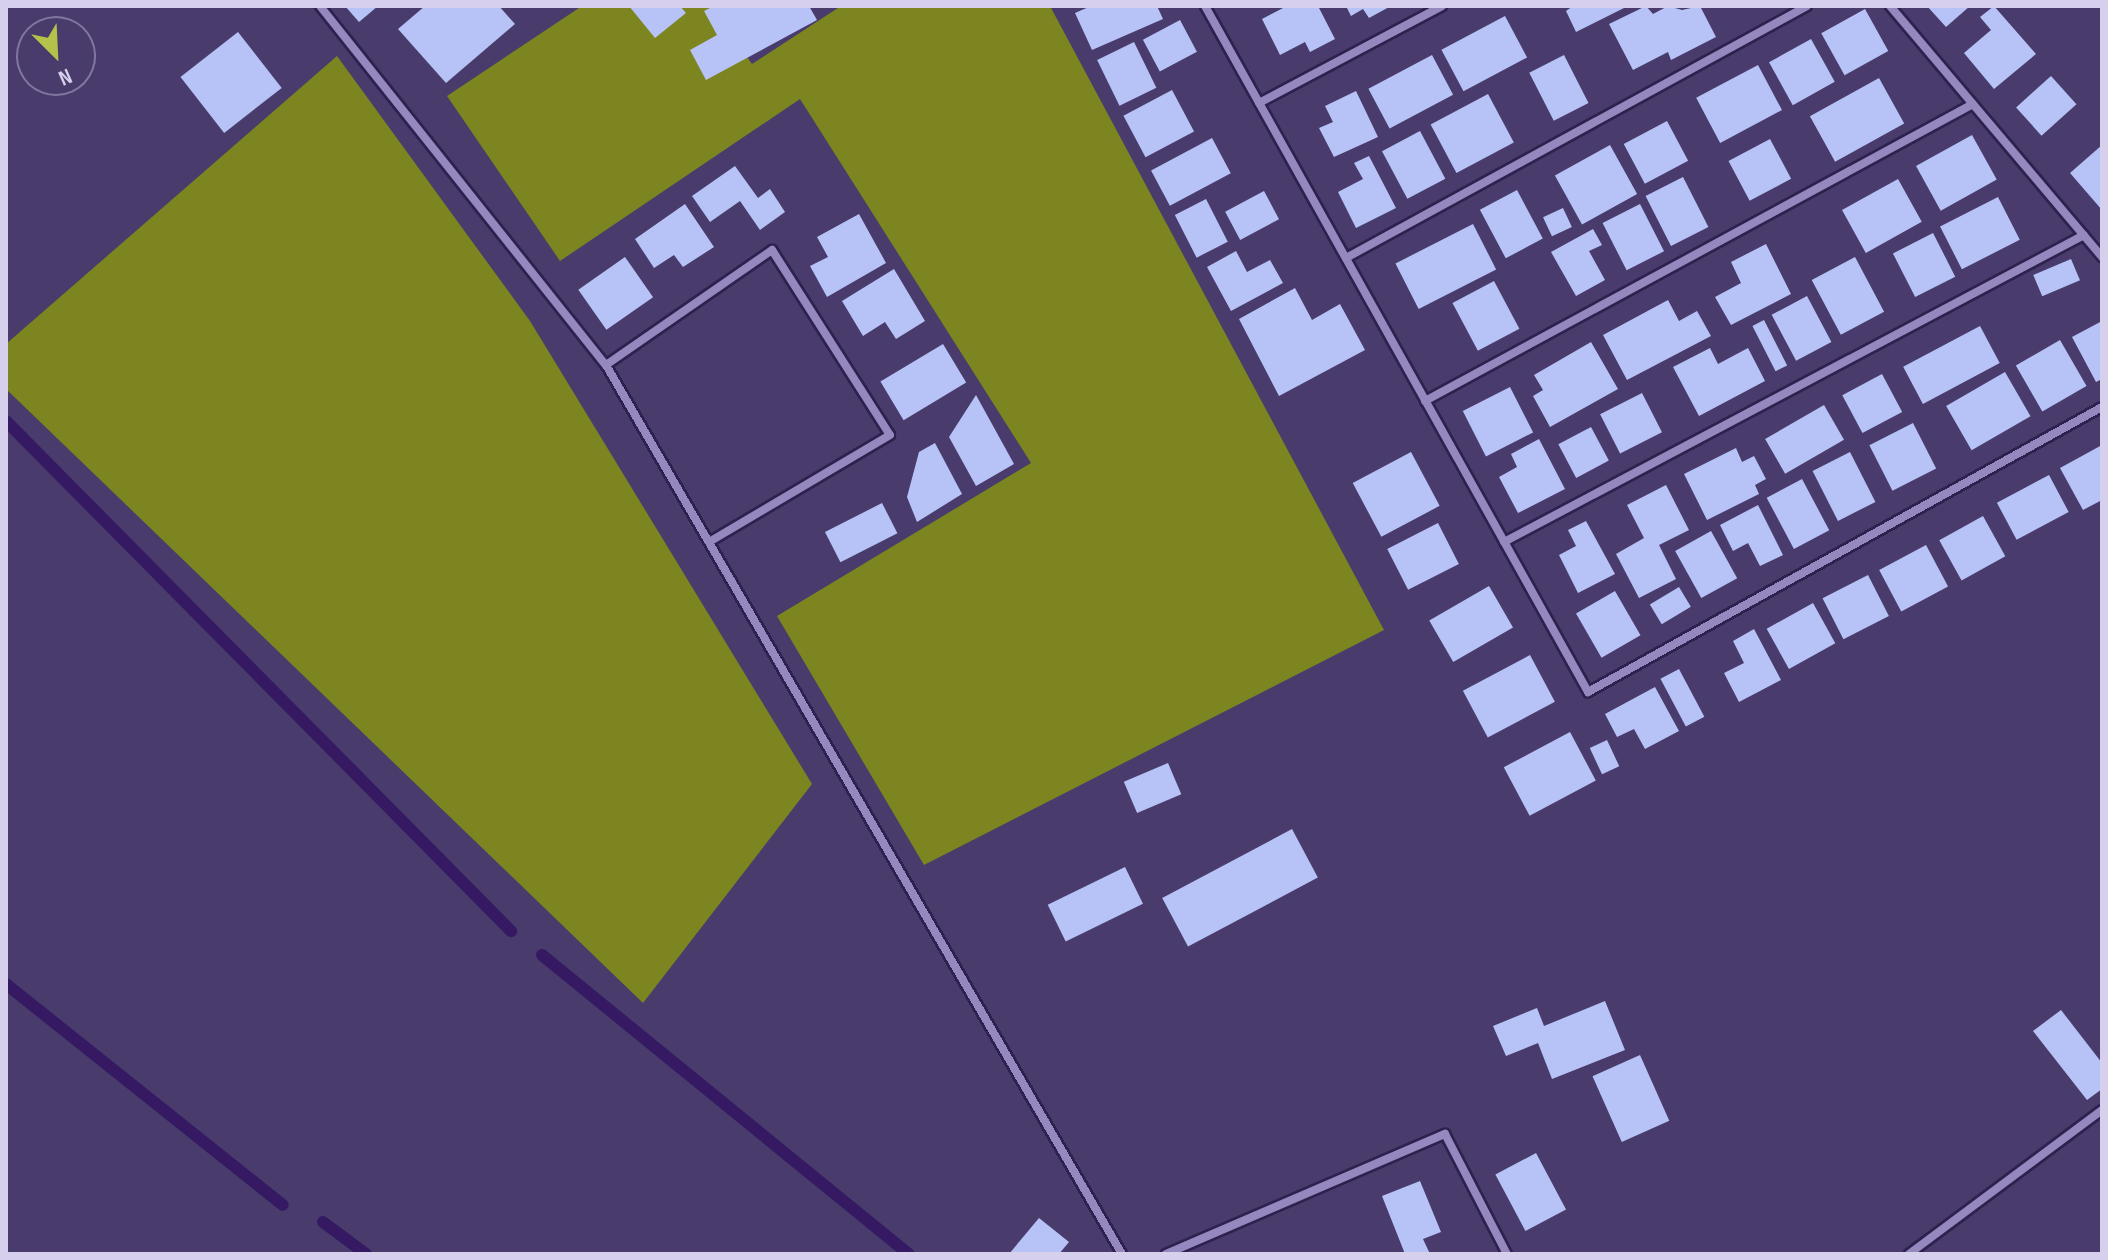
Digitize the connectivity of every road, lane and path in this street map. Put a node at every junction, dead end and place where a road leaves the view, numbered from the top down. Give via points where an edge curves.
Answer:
1 (320, 6) edge
2 (1205, 6) edge
3 (1442, 6) edge
4 (1807, 6) edge
5 (1890, 6) edge
6 (1259, 103) junction
7 (1973, 104) junction
8 (2084, 235) junction
9 (2102, 257) edge
10 (1346, 258) junction
11 (606, 365) junction
12 (1425, 401) junction
13 (2102, 407) edge
14 (711, 541) junction
15 (1504, 542) junction
16 (2102, 1110) edge
17 (1122, 1254) edge
18 (1166, 1254) edge
19 (1507, 1254) edge
20 (1909, 1254) edge

1 - 11 street
2 - 6 street
3 - 6 street
4 - 10 street
5 - 7 street
6 - 10 street
7 - 8 street
7 - 12 street
8 - 9 street
8 - 15 street
10 - 12 street
11 - 14 street
11 - 14 street via 772,250 890,435
12 - 15 street
13 - 15 street via 1588,692
14 - 17 street
16 - 20 street
18 - 19 street via 1445,1134

